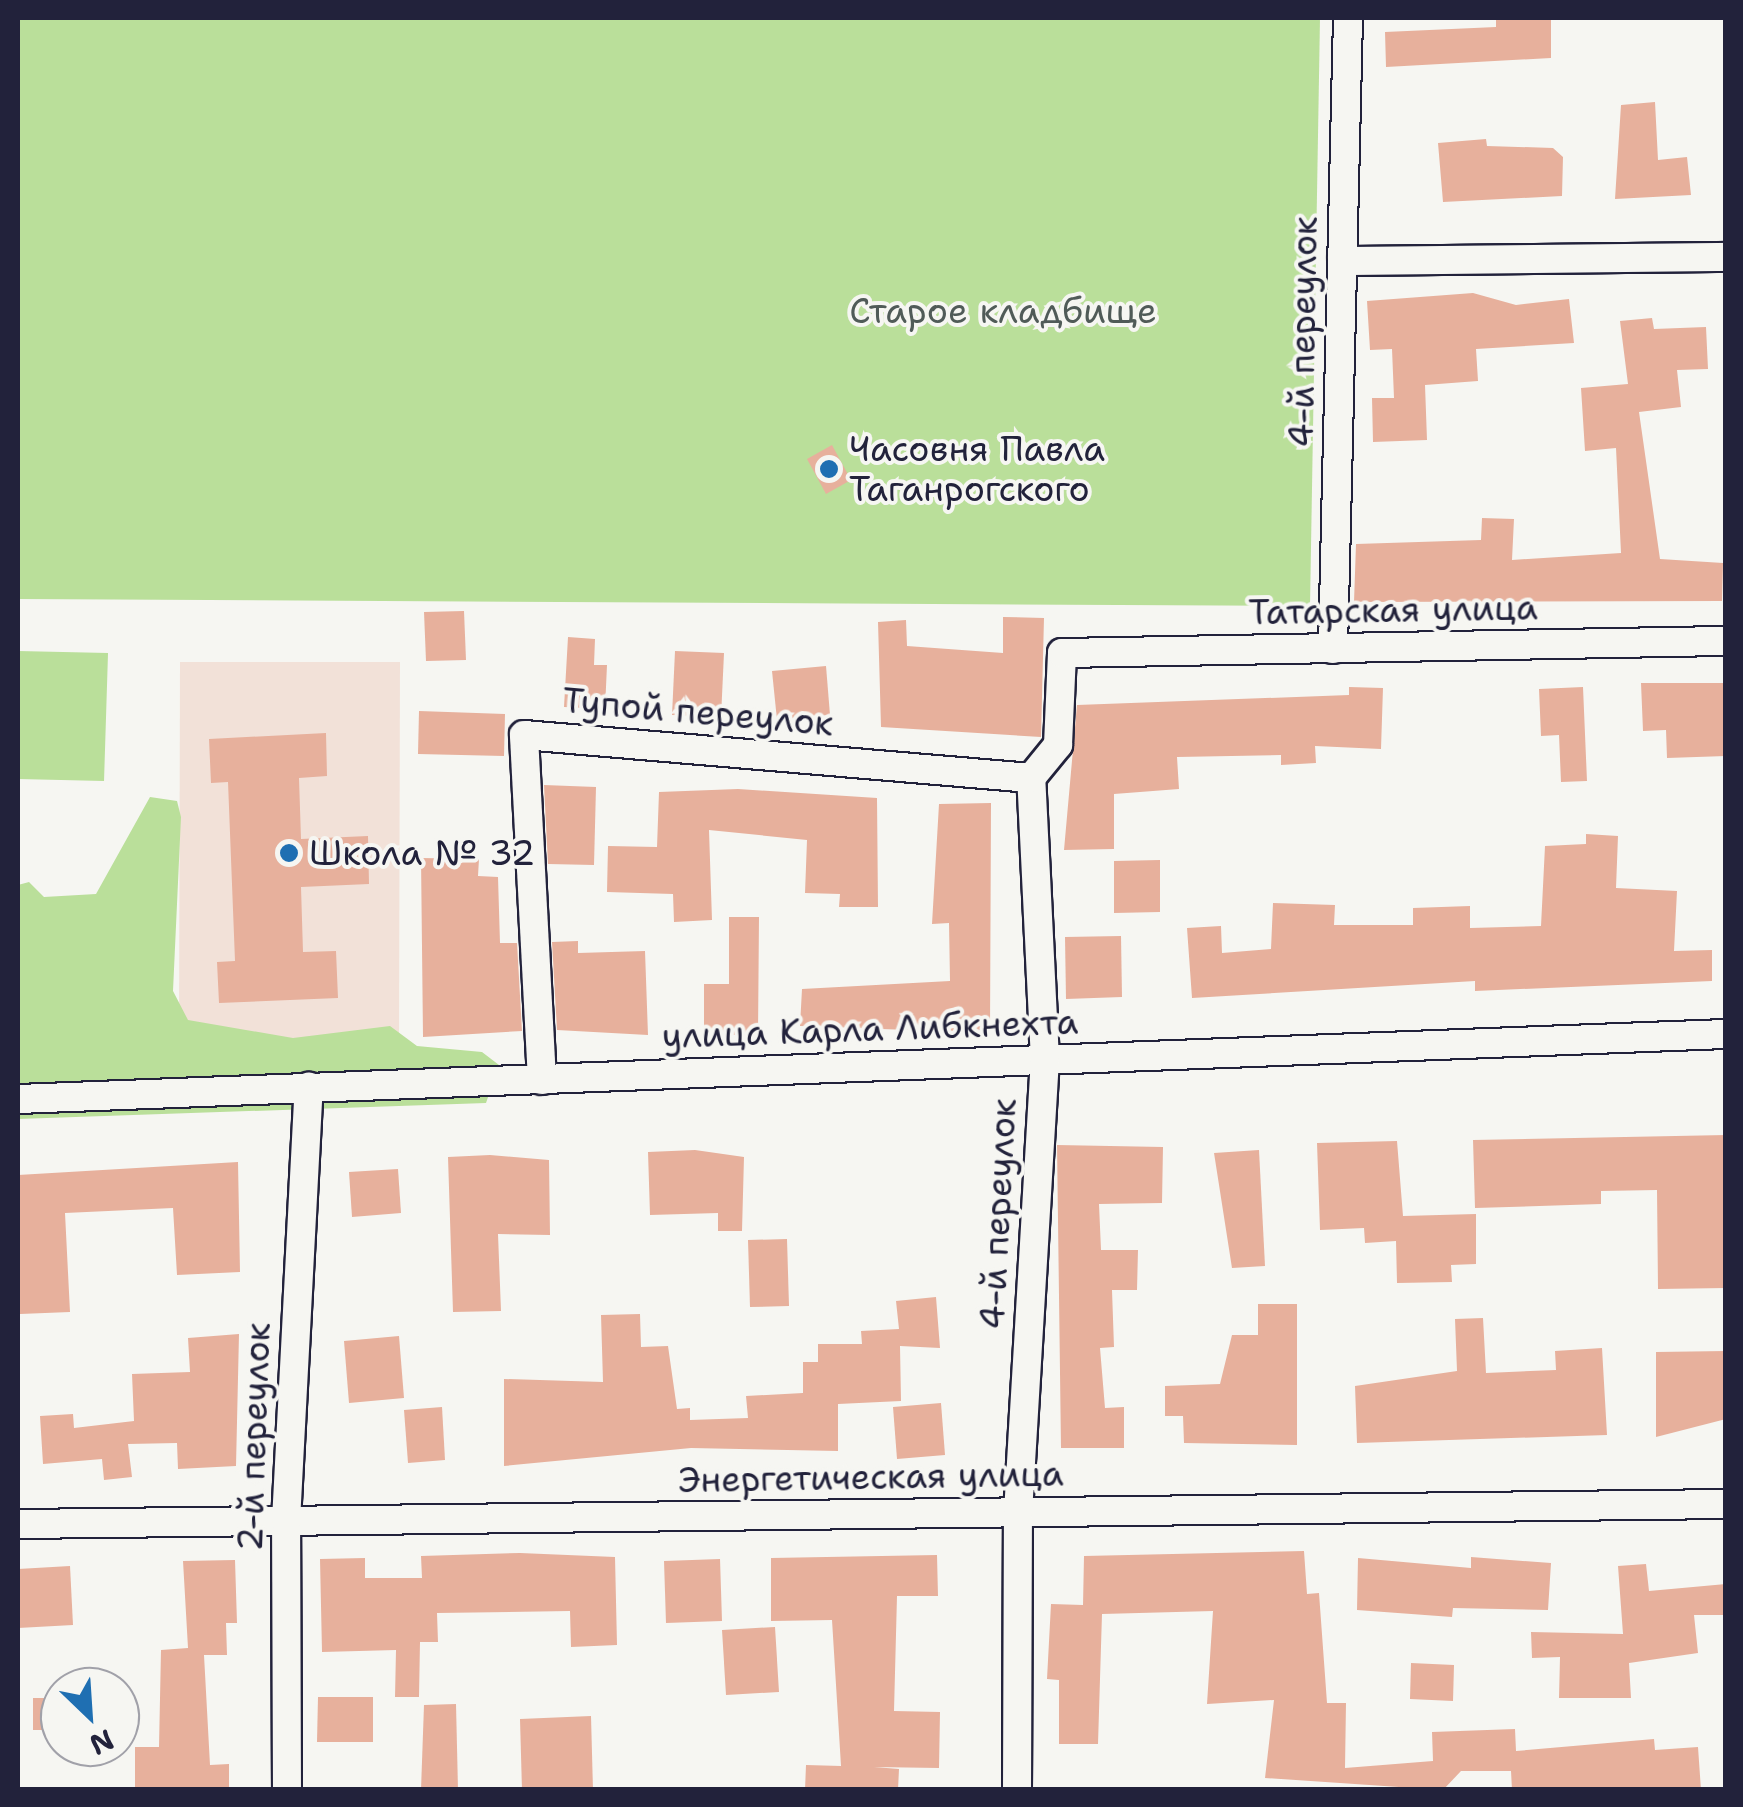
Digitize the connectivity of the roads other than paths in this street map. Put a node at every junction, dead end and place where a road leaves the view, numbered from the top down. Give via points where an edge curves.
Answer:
1 (1348, 18) edge
2 (1726, 256) edge
3 (1342, 261) junction
4 (1726, 641) edge
5 (1333, 649) junction
6 (1031, 778) junction
7 (1726, 1034) edge
8 (1046, 1060) junction
9 (542, 1080) junction
10 (310, 1088) junction
11 (18, 1099) edge
12 (1726, 1504) edge
13 (1018, 1512) junction
14 (286, 1521) junction
15 (18, 1524) edge
16 (287, 1790) edge
17 (1017, 1790) edge

1 - 3 street, 4-й переулок
2 - 3 street
3 - 5 street, 4-й переулок
4 - 5 street, Татарская улица
5 - 6 street, Татарская улица via 1062,652 1058,745
6 - 8 street, 4-й переулок
6 - 9 street, Тупой переулок via 524,734
7 - 8 street, улица Карла Либкнехта
8 - 9 street, улица Карла Либкнехта
8 - 13 street, 4-й переулок
9 - 10 street, улица Карла Либкнехта
10 - 11 street, улица Карла Либкнехта
10 - 14 street, 2-й переулок
12 - 13 street, Энергетическая улица
13 - 14 street, Энергетическая улица
13 - 17 street, 4-й переулок
14 - 15 street, Энергетическая улица
14 - 16 street, 2-й переулок

